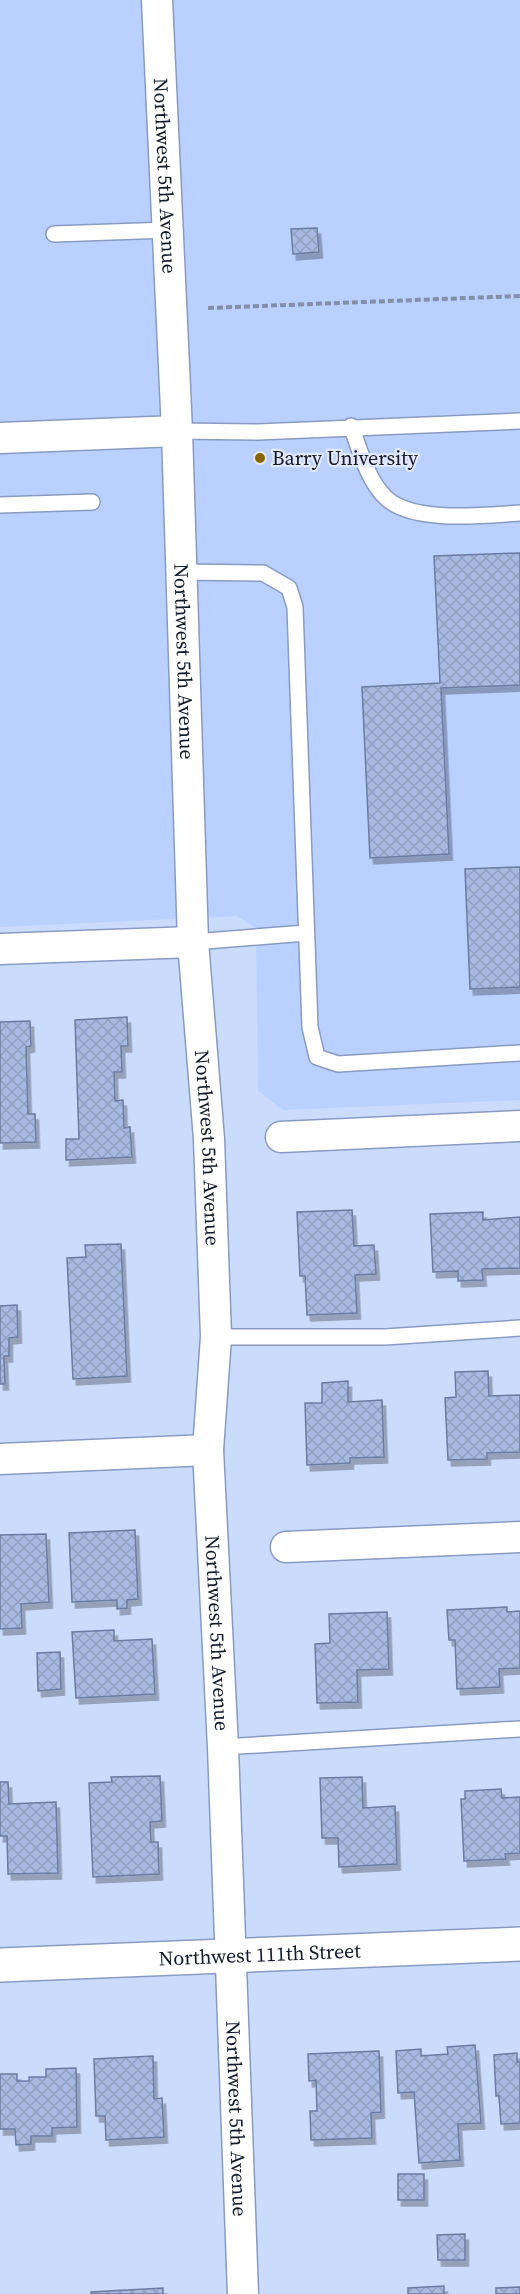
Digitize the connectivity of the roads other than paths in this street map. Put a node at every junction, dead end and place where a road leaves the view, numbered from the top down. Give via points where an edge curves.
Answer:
1 (157, 0) edge
2 (168, 230) junction
3 (54, 234) dead end
4 (520, 421) edge
5 (351, 426) junction
6 (177, 431) junction
7 (0, 438) edge
8 (92, 502) dead end
9 (0, 505) edge
10 (520, 513) edge
11 (182, 572) junction
12 (306, 933) junction
13 (193, 942) junction
14 (0, 949) edge
15 (520, 1053) edge
16 (520, 1126) edge
17 (281, 1137) dead end
18 (520, 1328) edge
19 (216, 1337) junction
20 (208, 1450) junction
21 (0, 1459) edge
22 (520, 1537) edge
23 (286, 1547) dead end
24 (520, 1729) edge
25 (223, 1747) junction
26 (520, 1944) edge
27 (231, 1957) junction
28 (0, 1965) edge
29 (243, 2294) edge

1 - 2 street, Northwest 5th Avenue
2 - 3 lane
2 - 6 street, Northwest 5th Avenue
4 - 5 lane
5 - 6 lane via 258,432
5 - 10 lane via 368,471 386,498 418,514
6 - 7 street
6 - 11 street, Northwest 5th Avenue
8 - 9 lane
11 - 12 lane via 263,573 289,588 295,607
11 - 13 street, Northwest 5th Avenue
12 - 13 lane
12 - 15 lane via 310,1028 317,1057 338,1064
13 - 14 street
13 - 19 street, Northwest 5th Avenue via 209,1139
16 - 17 street
18 - 19 lane via 385,1337
19 - 20 street, Northwest 5th Avenue
20 - 21 street
20 - 25 street, Northwest 5th Avenue
22 - 23 street
24 - 25 lane
25 - 27 street, Northwest 5th Avenue
26 - 27 street, Northwest 111th Street
27 - 28 street, Northwest 111th Street
27 - 29 street, Northwest 5th Avenue

